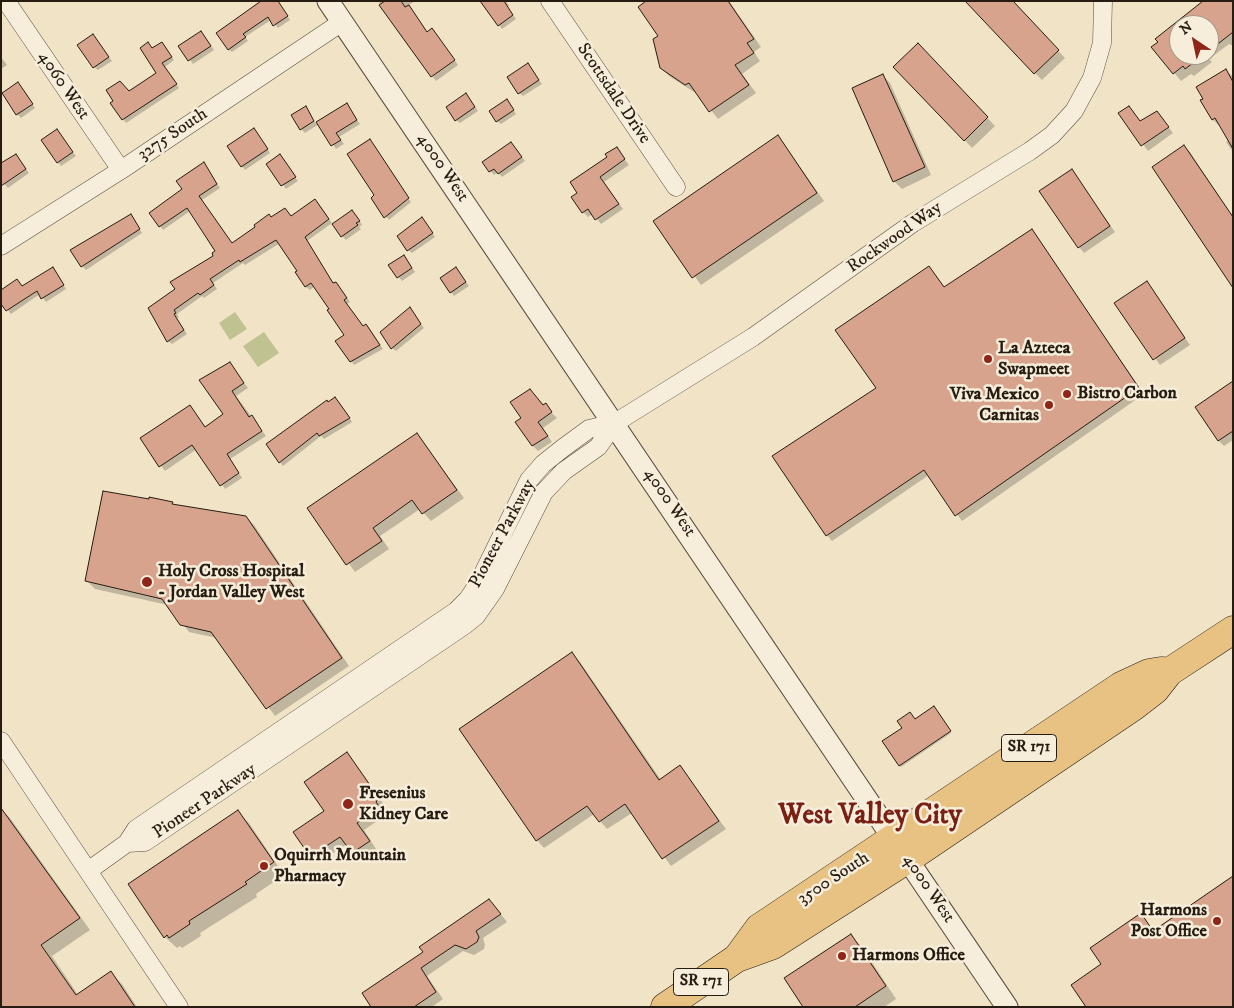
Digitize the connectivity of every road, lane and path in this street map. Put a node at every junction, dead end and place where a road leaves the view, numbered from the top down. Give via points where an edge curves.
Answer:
1 (6, 1) edge
2 (328, 1) edge
3 (550, 1) edge
4 (1102, 1) edge
5 (342, 22) junction
6 (121, 170) junction
7 (676, 187) dead end
8 (1, 246) edge
9 (615, 423) junction
10 (1233, 630) edge
11 (1, 741) edge
12 (902, 849) junction
13 (88, 870) junction
14 (179, 1007) edge
15 (665, 1007) edge
16 (1007, 1007) edge

1 - 6 street, 4060 West
2 - 5 street, 4000 West
3 - 7 street, Scottsdale Drive
4 - 9 street, Rockwood Way via 1102,43 1092,78 1074,111 1052,135 913,223 753,337
5 - 6 street, 3275 South
5 - 9 street, 4000 West
6 - 8 street, 3275 South
9 - 12 street, 4000 West
9 - 13 street, Pioneer Parkway via 598,448 564,471 544,492 496,589 466,626 145,842 127,843
10 - 12 main road, 3500 South / SR 171 via 1169,672 1149,673 1121,686
11 - 13 street
12 - 15 main road, 3500 South / SR 171 via 773,945 737,958
12 - 16 street, 4000 West
13 - 14 street

